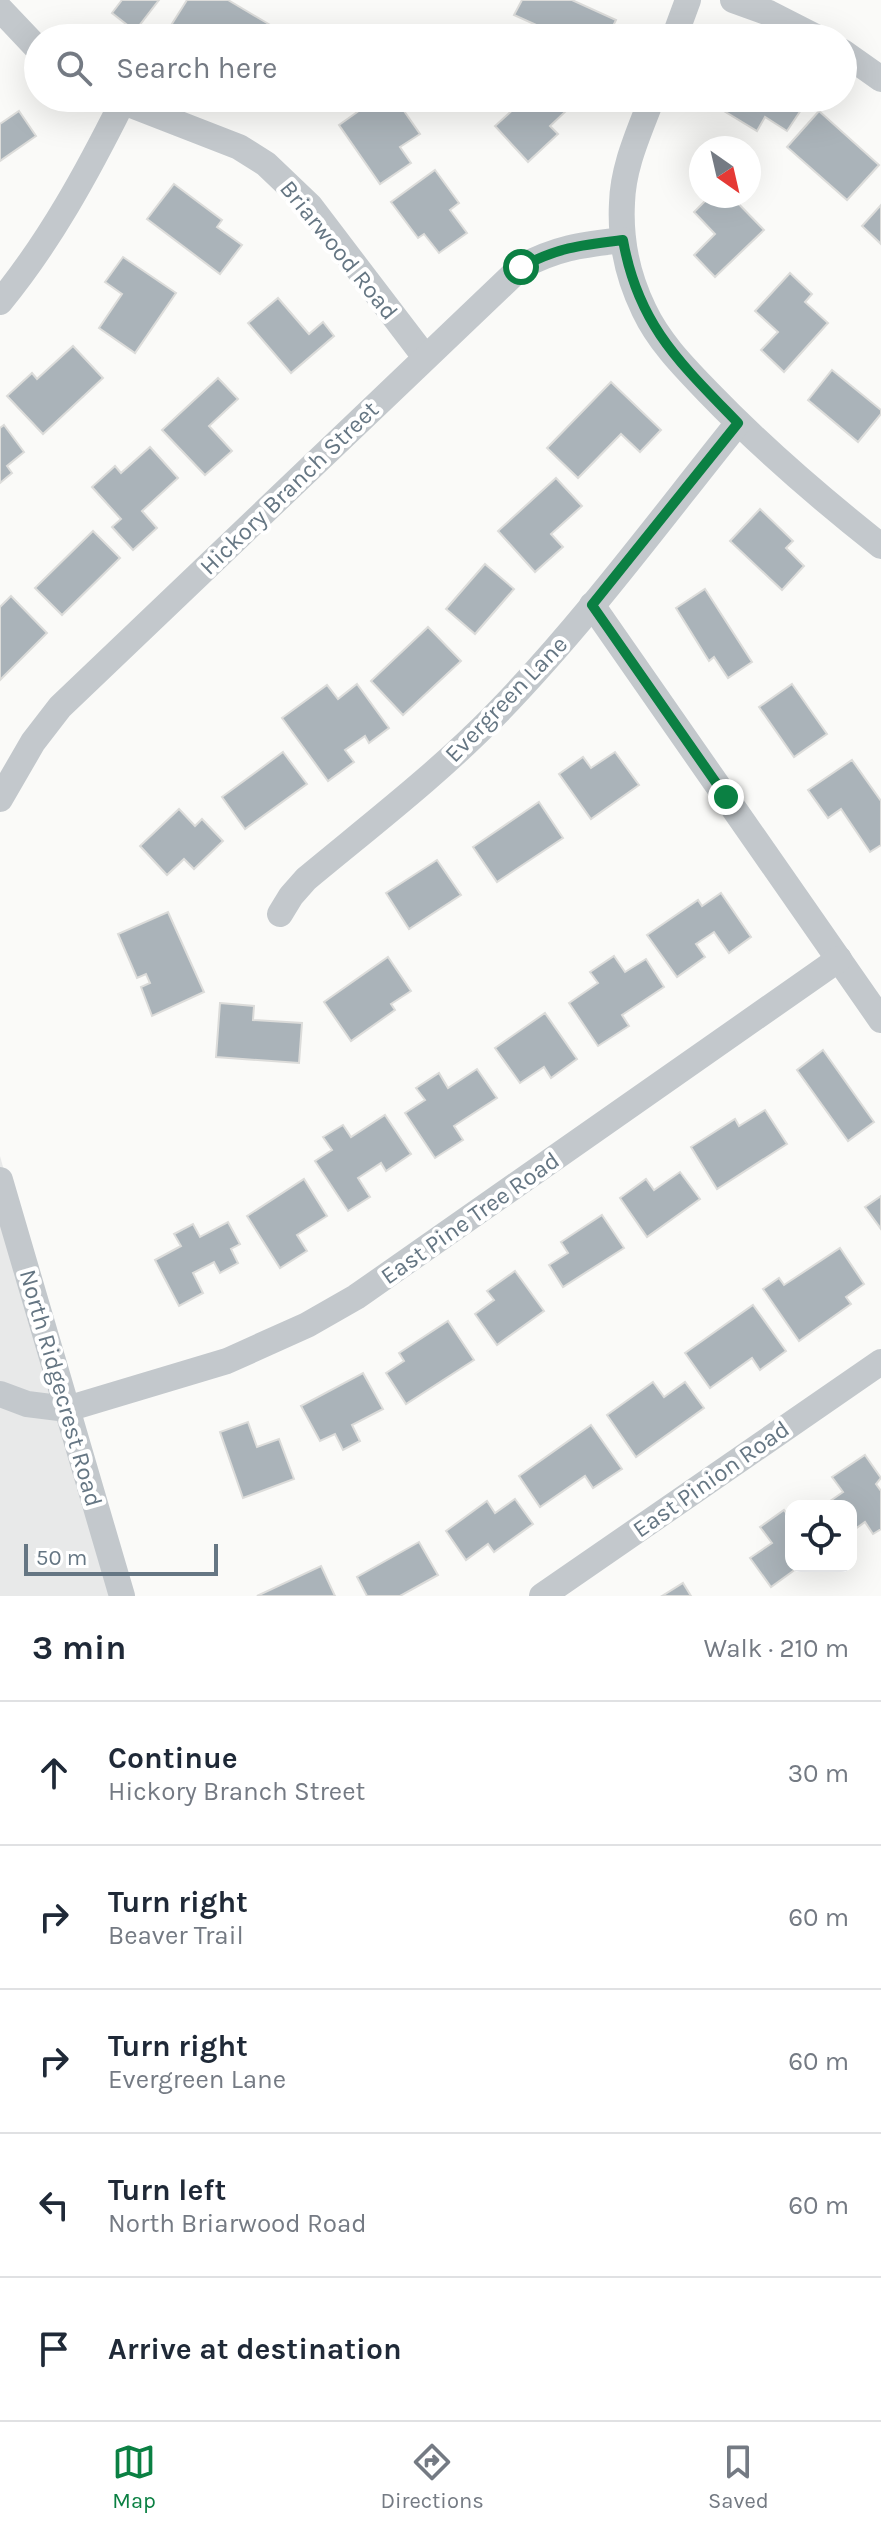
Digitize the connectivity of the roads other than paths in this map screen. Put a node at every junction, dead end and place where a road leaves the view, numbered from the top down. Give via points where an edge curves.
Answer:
1 (688, 0) edge
2 (733, 0) edge
3 (0, 9) edge
4 (679, 24) edge
5 (791, 24) edge
6 (24, 34) edge
7 (857, 62) edge
8 (881, 79) edge
9 (112, 112) edge
10 (148, 112) edge
11 (647, 112) edge
12 (623, 240) junction
13 (0, 302) edge
14 (425, 357) junction
15 (738, 423) junction
16 (881, 546) edge
17 (592, 605) junction
18 (0, 799) edge
19 (280, 914) dead end
20 (839, 959) junction
21 (881, 1020) edge
22 (0, 1180) edge
23 (881, 1362) edge
24 (0, 1394) edge
25 (67, 1409) junction
26 (122, 1596) edge
27 (542, 1596) edge

1 - 4 street
2 - 5 street
3 - 6 street
7 - 8 street
9 - 13 street via 61,215
10 - 14 street, Briarwood Road via 239,147 266,164 310,206
11 - 12 street via 626,167
12 - 14 street, Hickory Branch Street via 566,247 521,267
12 - 15 street via 634,287 655,331
14 - 18 street, Hickory Branch Street via 60,707
15 - 16 street
15 - 17 street, Evergreen Lane
17 - 19 street, Evergreen Lane via 482,728 306,879
17 - 20 street
20 - 21 street
20 - 25 street, East Pine Tree Road via 343,1305 227,1361
22 - 25 street, North Ridgecrest Road
23 - 27 street, East Pinion Road
24 - 25 street
25 - 26 street, North Ridgecrest Road

